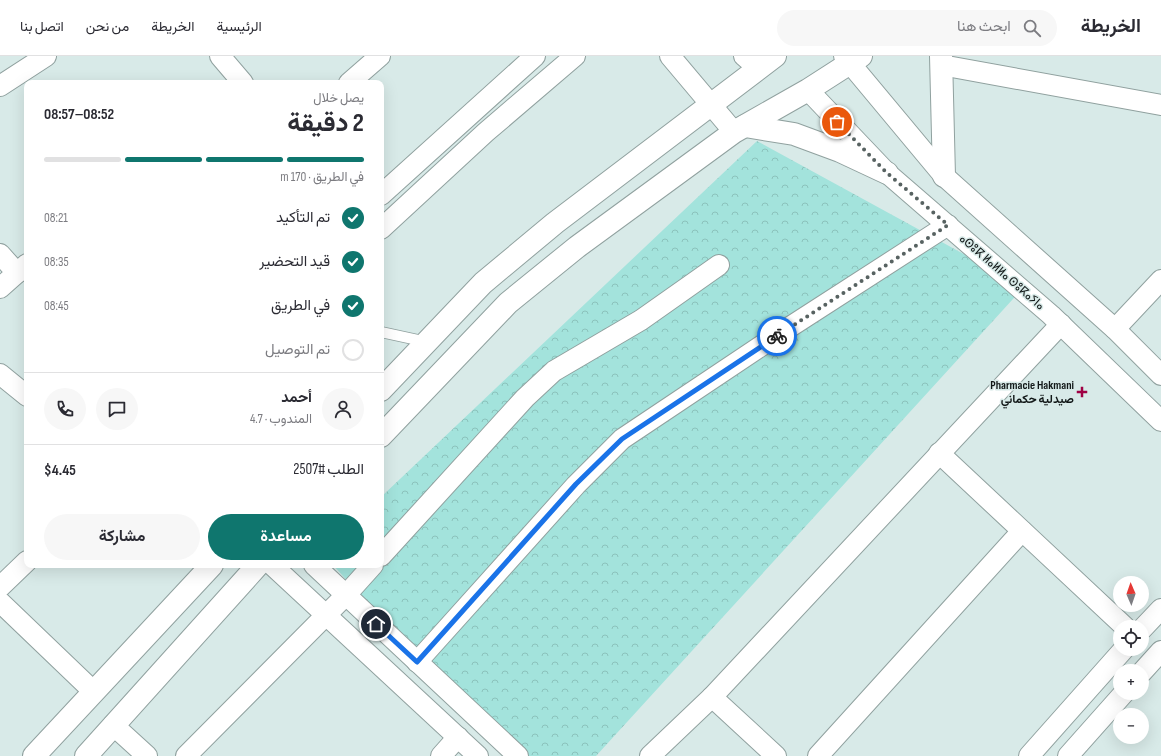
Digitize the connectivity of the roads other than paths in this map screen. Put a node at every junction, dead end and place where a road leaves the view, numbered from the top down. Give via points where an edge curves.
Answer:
1 (46, 56) edge
2 (220, 56) edge
3 (535, 56) edge
4 (575, 56) edge
5 (670, 56) edge
6 (373, 58) edge
7 (852, 58) edge
8 (759, 60) edge
9 (941, 61) edge
10 (235, 80) edge
11 (352, 80) edge
12 (0, 86) edge
13 (808, 90) junction
14 (711, 104) junction
15 (1161, 105) edge
16 (469, 116) junction
17 (739, 129) junction
18 (486, 132) junction
19 (887, 173) junction
20 (944, 176) junction
21 (384, 192) edge
22 (948, 225) junction
23 (384, 226) edge
24 (0, 254) edge
25 (719, 265) dead end
26 (22, 268) edge
27 (1161, 280) edge
28 (0, 288) edge
29 (1061, 324) junction
30 (1115, 329) junction
31 (384, 333) edge
32 (427, 342) junction
33 (0, 374) edge
34 (1161, 374) edge
35 (384, 387) edge
36 (24, 394) edge
37 (1161, 421) edge
38 (384, 433) edge
39 (939, 453) junction
40 (1022, 531) junction
41 (384, 553) edge
42 (24, 564) edge
43 (206, 568) edge
44 (255, 568) edge
45 (275, 568) edge
46 (317, 568) edge
47 (370, 568) edge
48 (0, 587) edge
49 (346, 595) junction
50 (0, 602) edge
51 (1161, 609) edge
52 (326, 615) junction
53 (1117, 620) edge
54 (1149, 622) edge
55 (1161, 651) edge
56 (1118, 656) edge
57 (417, 662) junction
58 (1149, 664) edge
59 (94, 692) junction
60 (712, 697) junction
61 (1118, 700) edge
62 (113, 726) junction
63 (458, 737) junction
64 (34, 756) edge
65 (86, 756) edge
66 (147, 756) edge
67 (186, 756) edge
68 (440, 756) edge
69 (478, 756) edge
70 (518, 756) edge
71 (650, 756) edge
72 (776, 756) edge
73 (818, 756) edge
74 (1029, 756) edge
75 (1068, 756) edge

1 - 12 street
2 - 10 street
3 - 16 street
4 - 18 street
5 - 14 street
6 - 11 street
7 - 13 main road
7 - 20 street
8 - 14 main road
9 - 15 street
9 - 20 main road
13 - 17 main road
13 - 19 street, ⴰⵙⵓⴽ ⵍⴰⵍⵍⴰ ⵙⵓⴽⴰⵢⵏⴰ
14 - 17 street
14 - 32 main road via 483,283
16 - 18 street
16 - 21 street
17 - 19 main road via 794,134 840,151
17 - 38 main road via 577,247 508,303
18 - 23 street
19 - 22 street, ⴰⵙⵓⴽ ⵍⴰⵍⵍⴰ ⵙⵓⴽⴰⵢⵏⴰ
20 - 30 street
22 - 29 street, ⴰⵙⵓⴽ ⵍⴰⵍⵍⴰ ⵙⵓⴽⴰⵢⵏⴰ
22 - 57 street via 622,439 576,484
24 - 26 street
25 - 41 street via 641,320 554,371 525,398
26 - 28 street
27 - 30 street
29 - 37 street, ⴰⵙⵓⴽ ⵍⴰⵍⵍⴰ ⵙⵓⴽⴰⵢⵏⴰ
29 - 39 street
30 - 34 street
31 - 32 lane
32 - 35 main road
33 - 36 street
39 - 40 street
39 - 60 street
40 - 53 street
40 - 73 street
42 - 48 street
43 - 59 main road
44 - 62 main road
45 - 52 street
46 - 49 street
47 - 49 street
49 - 52 street
49 - 57 street
50 - 59 street
51 - 54 street
52 - 63 street
52 - 67 street
55 - 58 street
56 - 74 street
57 - 70 street
59 - 64 main road
60 - 71 street
60 - 72 street
61 - 75 street
62 - 65 main road
62 - 66 street
63 - 68 street
63 - 69 street

